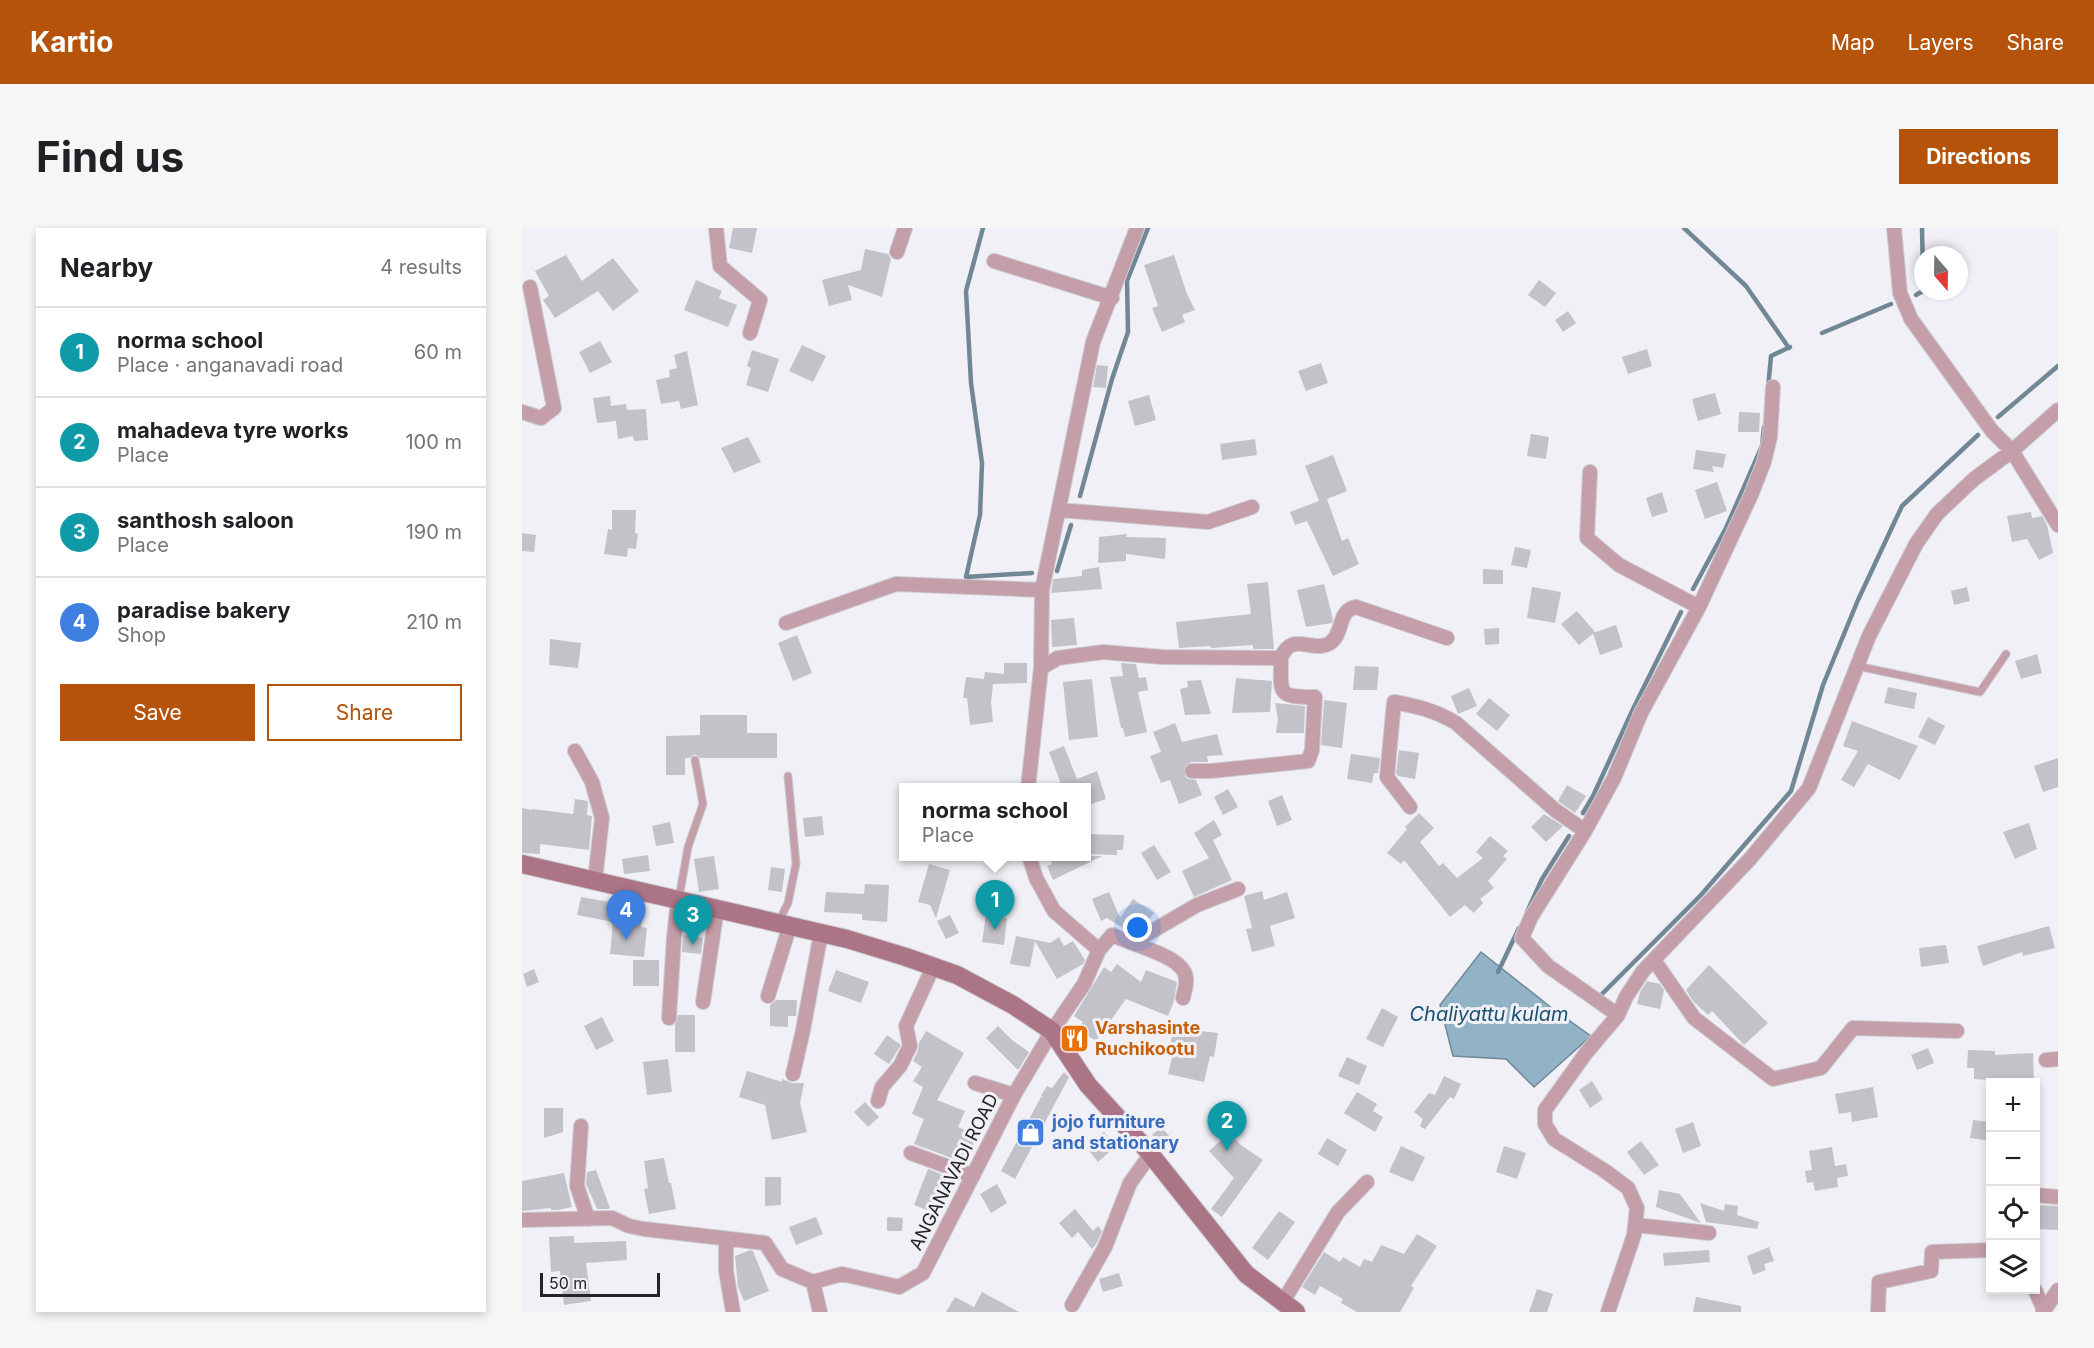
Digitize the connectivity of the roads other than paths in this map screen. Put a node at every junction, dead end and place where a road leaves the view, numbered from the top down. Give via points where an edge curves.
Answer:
1 (716, 228) edge
2 (905, 228) edge
3 (1137, 228) edge
4 (1894, 228) edge
5 (897, 252) dead end
6 (994, 261) dead end
7 (530, 287) dead end
8 (1112, 298) junction
9 (750, 333) dead end
10 (1773, 387) dead end
11 (2058, 411) edge
12 (522, 412) edge
13 (2012, 451) junction
14 (1590, 472) dead end
15 (1252, 507) dead end
16 (1059, 510) junction
17 (2058, 525) edge
18 (1042, 590) junction
19 (1699, 607) junction
20 (786, 623) dead end
21 (1447, 639) dead end
22 (2006, 654) dead end
23 (1281, 658) junction
24 (1857, 666) junction
25 (1041, 668) junction
26 (575, 751) dead end
27 (695, 760) dead end
28 (1192, 771) dead end
29 (788, 776) dead end
30 (1029, 783) edge
31 (1410, 807) dead end
32 (1585, 831) junction
33 (1031, 861) edge
34 (522, 864) edge
35 (596, 880) junction
36 (1238, 889) dead end
37 (678, 901) junction
38 (717, 908) junction
39 (784, 924) junction
40 (821, 933) junction
41 (1132, 943) junction
42 (1099, 950) junction
43 (1654, 960) junction
44 (933, 967) junction
45 (768, 996) dead end
46 (1183, 998) dead end
47 (703, 1002) dead end
48 (1618, 1015) junction
49 (669, 1018) dead end
50 (1052, 1031) junction
51 (1957, 1031) dead end
52 (793, 1074) dead end
53 (975, 1083) dead end
54 (1014, 1095) junction
55 (878, 1101) dead end
56 (581, 1126) dead end
57 (911, 1153) dead end
58 (1150, 1155) junction
59 (973, 1176) junction
60 (1367, 1182) dead end
61 (2040, 1195) edge
62 (2058, 1197) edge
63 (588, 1219) junction
64 (522, 1220) edge
65 (1635, 1225) junction
66 (1709, 1233) dead end
67 (726, 1239) junction
68 (1986, 1250) edge
69 (813, 1282) junction
70 (2058, 1290) edge
71 (2037, 1294) edge
72 (1072, 1305) dead end
73 (1289, 1308) edge
74 (2044, 1311) edge
75 (733, 1312) edge
76 (820, 1312) edge
77 (1608, 1312) edge
78 (1878, 1312) edge

1 - 9 street via 720,266 760,300
2 - 5 street
3 - 8 street
4 - 13 street via 1900,293 1911,318 1992,431
6 - 8 street
7 - 12 street via 554,408 541,418
8 - 16 street via 1093,342
10 - 19 street via 1764,462
11 - 13 street
13 - 17 street
13 - 24 street via 1974,479 1937,514 1911,554
14 - 19 street via 1587,538 1619,565
15 - 16 street via 1208,522
16 - 18 street
18 - 20 street via 896,584
18 - 25 street
19 - 32 street via 1641,712 1614,778
21 - 23 street via 1356,607 1345,612 1338,636 1332,642 1324,646 1292,644
22 - 24 lane via 1980,692
23 - 25 street via 1162,657 1103,652 1058,658
23 - 28 street via 1284,693 1315,698 1308,761
24 - 43 street via 1809,788 1750,859
25 - 30 street
26 - 35 street via 592,782 602,818
27 - 37 lane via 703,804 688,847
29 - 39 lane via 796,864
31 - 32 street via 1387,777 1394,702 1419,706 1456,723 1555,810
32 - 48 street via 1522,938 1548,966
33 - 42 street via 1054,911
34 - 35 main road
35 - 37 main road
36 - 41 street via 1197,905
37 - 38 main road
37 - 49 street
38 - 39 main road
38 - 47 street
39 - 40 main road
39 - 45 street
40 - 44 main road
40 - 52 street
41 - 42 street via 1112,935
41 - 46 street via 1183,967 1187,977
42 - 50 street, ANGANAVADI ROAD via 1084,984
43 - 48 street via 1637,980
43 - 51 street via 1694,1018 1773,1079 1821,1068 1853,1028
44 - 50 main road via 957,975
44 - 55 street via 906,1026 910,1046 900,1066 882,1086
48 - 65 street via 1552,1097 1545,1110 1545,1124 1554,1139 1628,1188 1637,1208
50 - 54 street, ANGANAVADI ROAD
50 - 58 main road via 1088,1085
53 - 54 street
54 - 59 street, ANGANAVADI ROAD
56 - 63 street via 577,1186
57 - 59 street
58 - 72 street via 1130,1183 1105,1247
58 - 73 main road via 1246,1274
59 - 69 street, ANGANAVADI ROAD via 923,1273 899,1287 842,1274
60 - 73 street via 1338,1212
61 - 62 street
63 - 64 street
63 - 67 street via 612,1218 644,1229
65 - 66 street
65 - 77 street
67 - 69 street via 765,1243 782,1269
67 - 75 street via 726,1271
68 - 78 street via 1932,1252 1931,1271 1879,1282
69 - 76 street
70 - 74 street
71 - 74 street

